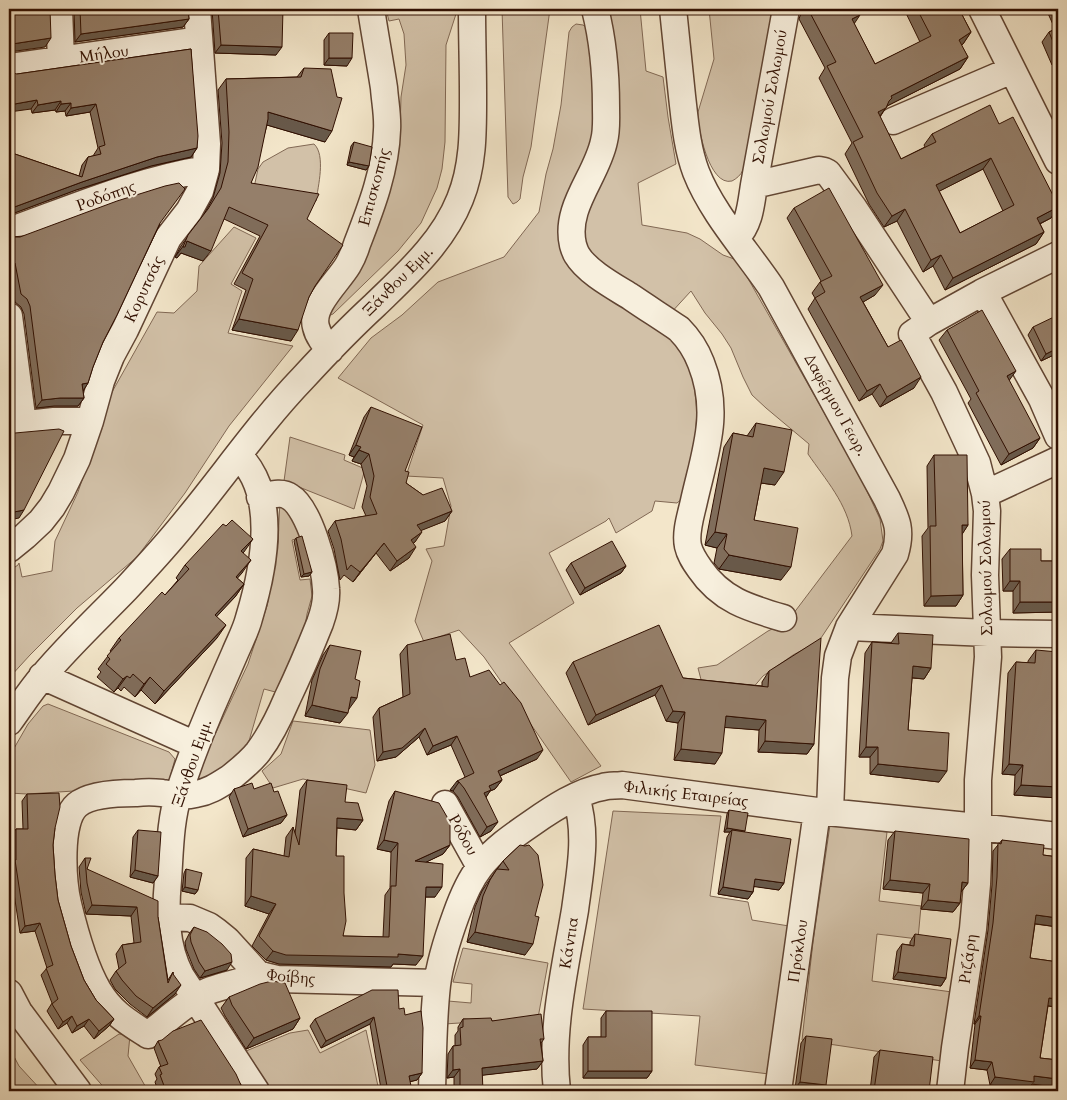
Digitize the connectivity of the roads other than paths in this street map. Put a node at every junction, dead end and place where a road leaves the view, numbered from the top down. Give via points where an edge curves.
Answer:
1 (59, 9) edge
2 (197, 9) edge
3 (371, 9) edge
4 (472, 9) edge
5 (594, 9) edge
6 (673, 9) edge
7 (786, 9) edge
8 (982, 9) edge
9 (198, 40) junction
10 (61, 60) junction
11 (9, 67) edge
12 (1012, 70) junction
13 (893, 121) dead end
14 (1058, 161) edge
15 (206, 169) junction
16 (754, 185) junction
17 (9, 231) edge
18 (736, 238) junction
19 (1058, 255) edge
20 (983, 292) junction
21 (9, 316) edge
22 (929, 322) junction
23 (330, 350) junction
24 (90, 421) junction
25 (16, 425) edge
26 (1058, 436) edge
27 (239, 455) junction
28 (1058, 460) edge
29 (985, 494) junction
30 (260, 497) junction
31 (9, 549) edge
32 (783, 618) dead end
33 (849, 627) junction
34 (988, 633) junction
35 (1058, 634) edge
36 (42, 676) junction
37 (9, 722) edge
38 (196, 745) junction
39 (178, 796) junction
40 (576, 796) junction
41 (445, 804) dead end
42 (824, 811) junction
43 (978, 827) junction
44 (1058, 836) edge
45 (480, 867) junction
46 (166, 917) junction
47 (264, 976) junction
48 (437, 983) junction
49 (9, 994) edge
50 (196, 998) junction
51 (78, 1091) edge
52 (256, 1091) edge
53 (432, 1091) edge
54 (557, 1091) edge
55 (778, 1091) edge
56 (950, 1091) edge

1 - 10 street
2 - 9 street, Κορυτσάς
3 - 23 street, Επισκοπής via 385,102 384,156 370,211 354,253 316,313 317,333
4 - 23 street, Ξάνθου Εμμ. via 472,142 462,196 448,223 422,259
5 - 32 street via 604,69 606,128 598,162 573,216 571,234 576,253 584,264 611,284 679,329 695,349 706,377 711,412 709,437 689,522 689,550 706,577 723,594 748,607
6 - 18 street, Δαφέρμου Γεωρ. via 684,119 691,155 706,193
7 - 16 street, Σολωμού Σολωμού
8 - 12 street
9 - 10 street, Μήλου
9 - 15 street, Κορυτσάς via 206,122
10 - 11 street, Μήλου
12 - 13 street
12 - 14 street
15 - 17 street, Ροδόπης via 145,182
15 - 24 street, Κορυτσάς via 200,192 168,238 111,356
16 - 18 street, Σολωμού Σολωμού via 745,226
16 - 22 street, Σολωμού Σολωμού via 814,171 828,173
18 - 33 street, Δαφέρμου Γεωρ. via 771,287 887,499 897,524 895,554
19 - 20 street
20 - 22 street
20 - 26 street via 1042,399
21 - 25 street
22 - 29 street, Σολωμού Σολωμού via 912,334 967,441
23 - 27 street, Ξάνθου Εμμ.
24 - 25 street
24 - 31 street, Κορυτσάς via 77,459 52,507
27 - 30 street, Ξάνθου Εμμ. via 254,477
27 - 36 street, Ξάνθου Εμμ. via 166,546
28 - 29 street
29 - 34 street, Σολωμού Σολωμού
30 - 38 street, Ξάνθου Εμμ. via 264,543 249,619
30 - 39 street via 286,494 305,514 323,567 324,609 277,721 256,754 216,787 194,795
33 - 34 street
33 - 42 street, Δαφέρμου Γεωρ. via 836,668
34 - 35 street
34 - 43 street, Σολωμού Σολωμού
36 - 37 street, Ξάνθου Εμμ.
36 - 38 street
38 - 39 street, Ξάνθου Εμμ.
39 - 46 street, Ξάνθου Εμμ.
39 - 50 street via 139,792 108,795 80,803 73,809 66,827 65,887 90,972 98,990 116,1014 148,1035
40 - 42 street, Φιλικής Εταιρείας via 604,786 622,785
40 - 45 street, Φιλικής Εταιρείας via 508,839
40 - 54 street, Κάντια via 583,833 581,868 559,1010
41 - 45 street, Ρόδου
42 - 43 street, Φιλικής Εταιρείας
42 - 55 street, Πρόκλου
43 - 44 street, Φιλικής Εταιρείας
43 - 56 street, Ριζάρη via 973,930
45 - 48 street, Φιλικής Εταιρείας via 462,898 442,957
46 - 47 street, Φοίβης via 194,919 216,931
46 - 50 street, Ξάνθου Εμμ. via 171,953
47 - 48 street, Φοίβης
47 - 50 street
48 - 53 street, Φιλικής Εταιρείας
49 - 51 street
50 - 52 street, Ξάνθου Εμμ.

